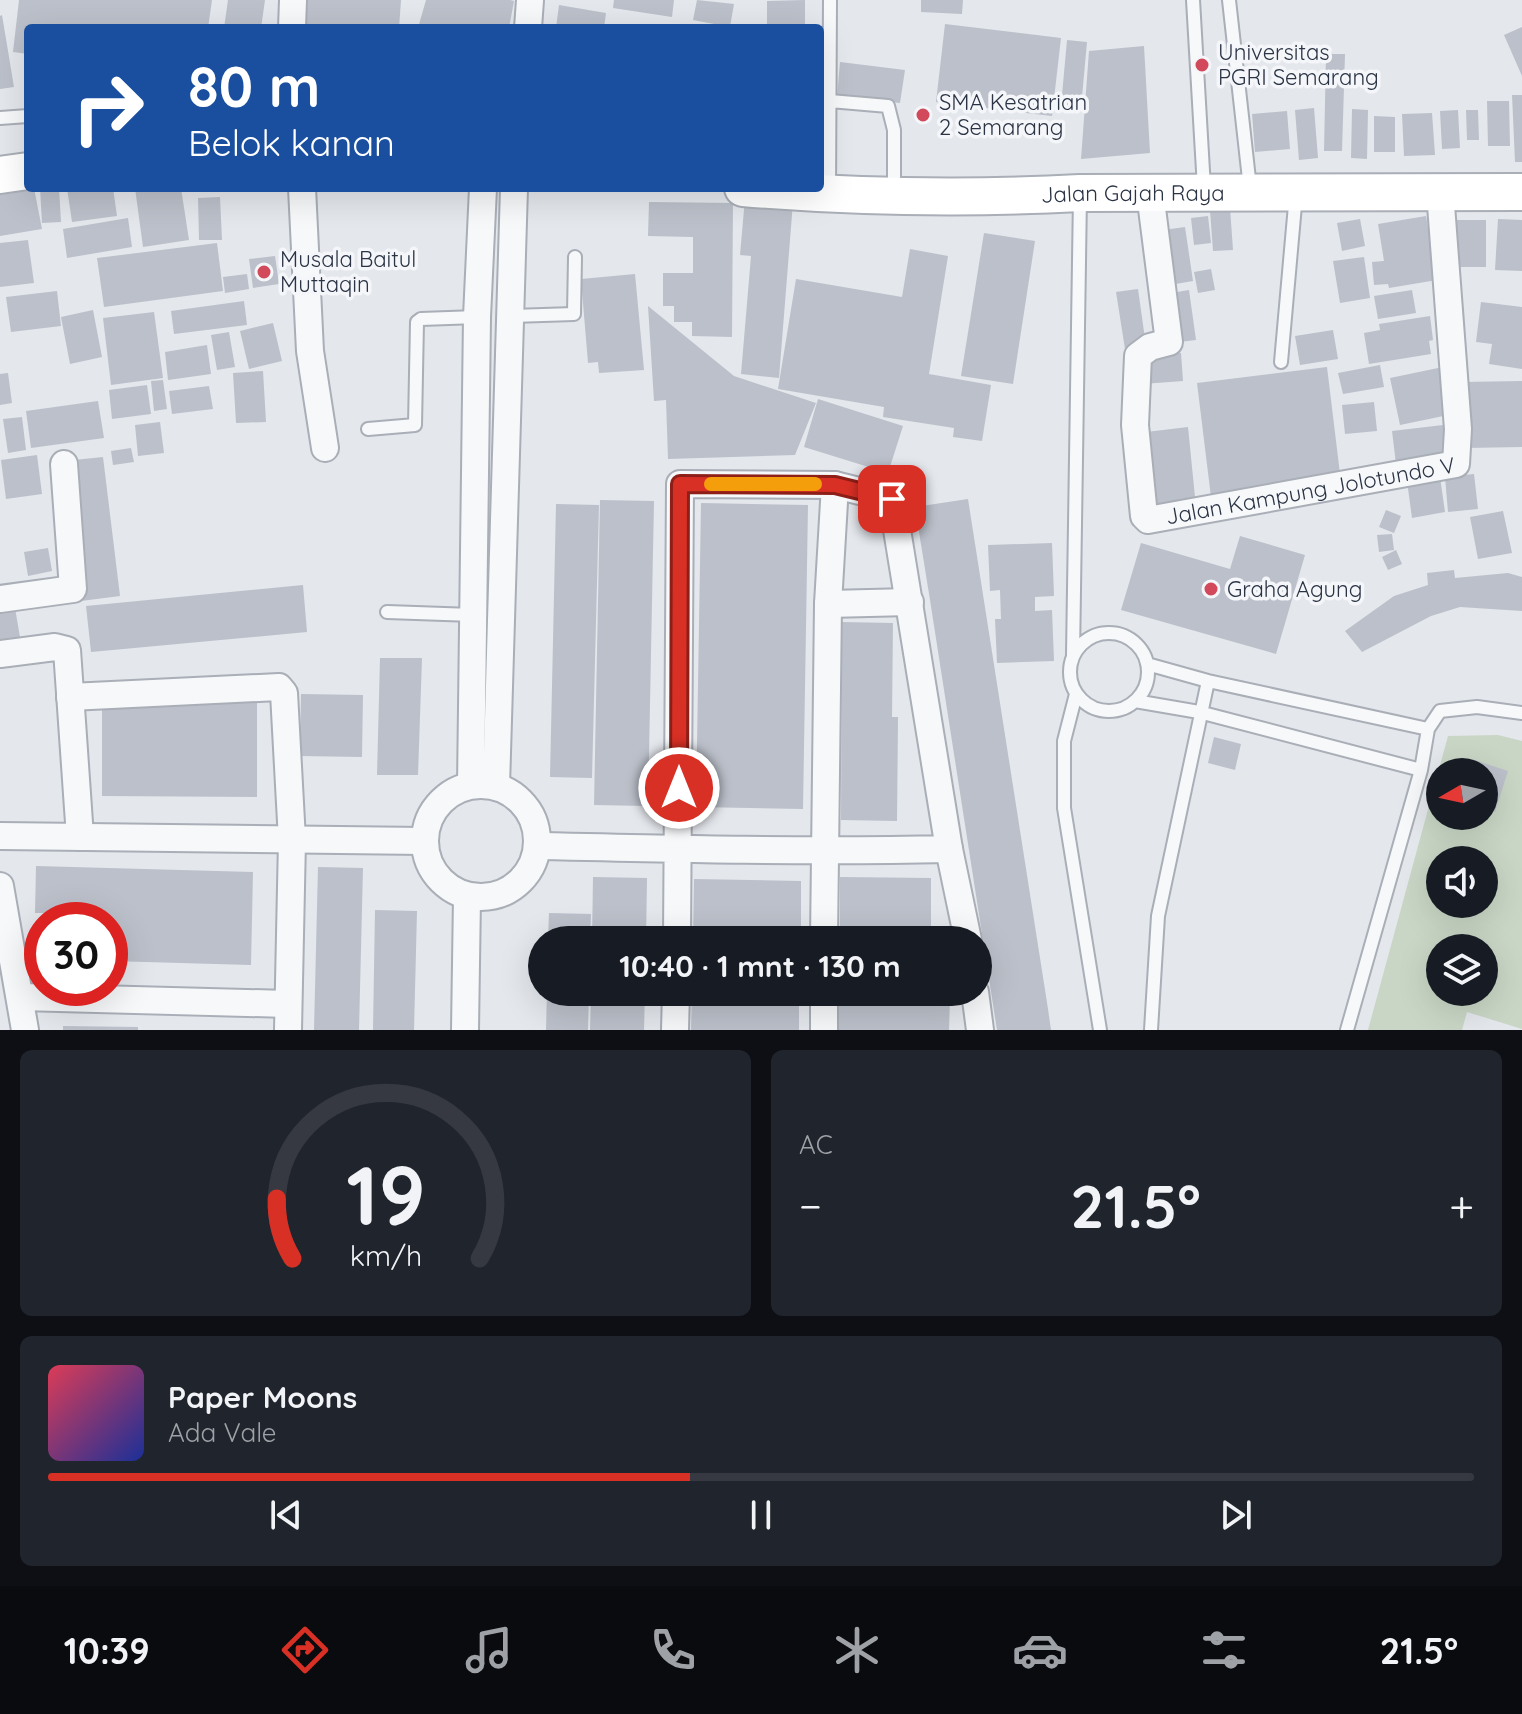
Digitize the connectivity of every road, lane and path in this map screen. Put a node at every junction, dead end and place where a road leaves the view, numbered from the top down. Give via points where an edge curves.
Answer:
1 (293, 0) edge
2 (530, 0) edge
3 (830, 0) edge
4 (1193, 0) edge
5 (1229, 0) edge
6 (292, 24) edge
7 (528, 24) edge
8 (830, 101) junction
9 (24, 116) edge
10 (0, 118) edge
11 (24, 172) edge
12 (0, 175) edge
13 (302, 192) edge
14 (483, 192) edge
15 (514, 192) edge
16 (800, 192) edge
17 (1440, 192) junction
18 (1522, 192) edge
19 (1080, 193) junction
20 (1150, 193) junction
21 (829, 194) junction
22 (1296, 194) junction
23 (894, 195) junction
24 (1204, 195) junction
25 (1250, 195) junction
26 (575, 257) dead end
27 (512, 316) junction
28 (477, 317) junction
29 (1281, 362) dead end
30 (368, 429) dead end
31 (325, 448) dead end
32 (64, 464) dead end
33 (835, 485) junction
34 (0, 599) edge
35 (910, 602) junction
36 (828, 604) junction
37 (387, 612) dead end
38 (473, 615) junction
39 (0, 654) edge
40 (1073, 655) junction
41 (1147, 664) junction
42 (1208, 681) junction
43 (1076, 694) junction
44 (70, 697) junction
45 (1135, 701) junction
46 (1199, 712) junction
47 (1522, 713) edge
48 (1428, 729) junction
49 (1421, 770) junction
50 (483, 786) junction
51 (0, 836) edge
52 (80, 837) junction
53 (292, 840) junction
54 (424, 841) junction
55 (538, 846) junction
56 (679, 849) junction
57 (949, 849) junction
58 (824, 852) junction
59 (0, 886) edge
60 (467, 897) junction
61 (677, 926) edge
62 (824, 926) edge
63 (965, 926) edge
64 (21, 997) junction
65 (676, 1006) edge
66 (824, 1006) edge
67 (977, 1006) edge
68 (288, 1017) edge
69 (25, 1030) edge
70 (465, 1030) edge
71 (675, 1030) edge
72 (824, 1030) edge
73 (980, 1030) edge
74 (1100, 1030) edge
75 (1151, 1030) edge
76 (1347, 1030) edge

1 - 6 street
2 - 7 street
3 - 8 lane
4 - 24 lane
5 - 25 lane
8 - 21 lane
8 - 23 lane via 888,106 894,130
9 - 10 lane
11 - 12 main road
13 - 31 street via 310,351
14 - 28 street
15 - 27 street
16 - 21 main road, Jalan Gajah Raya
17 - 18 main road, Jalan Gajah Raya
17 - 20 street, Jalan Kampung Jolotundo V via 1458,415 1456,464 1148,520 1135,440 1138,356 1169,342
17 - 22 main road, Jalan Gajah Raya
19 - 20 main road, Jalan Gajah Raya
19 - 23 main road, Jalan Gajah Raya
19 - 40 lane
20 - 24 main road, Jalan Gajah Raya
21 - 23 main road, Jalan Gajah Raya
22 - 25 main road, Jalan Gajah Raya
22 - 29 lane
24 - 25 main road, Jalan Gajah Raya
26 - 27 lane via 574,314
27 - 28 street
27 - 50 street
28 - 30 lane via 417,322 415,425
28 - 38 street
32 - 34 street via 73,589
33 - 35 street via 892,499
33 - 36 street
33 - 56 street via 680,484
35 - 36 street
35 - 57 street
36 - 58 street
37 - 38 lane
38 - 50 street
39 - 44 street via 67,650
40 - 41 lane via 1083,641 1113,632 1141,649
40 - 43 lane via 1070,681
41 - 42 lane
41 - 45 lane via 1143,690
42 - 46 lane
42 - 48 lane
43 - 45 lane via 1103,711
43 - 74 lane via 1064,741 1064,808
44 - 52 street
44 - 53 street via 279,687 284,693
45 - 46 lane
46 - 49 lane
46 - 75 lane via 1158,916
47 - 48 lane via 1455,707 1440,711
48 - 49 lane
49 - 76 lane
50 - 54 street via 453,792 437,805
50 - 55 street via 514,795 527,809
51 - 52 street
52 - 53 street
53 - 54 street
53 - 68 street
54 - 60 street via 436,876
55 - 56 street
55 - 60 street via 526,876 514,888 491,897
56 - 58 street
56 - 61 street
57 - 58 street
57 - 63 street
58 - 62 street
59 - 64 street
60 - 70 street
64 - 68 street
64 - 69 street
65 - 71 street
66 - 72 street
67 - 73 street

